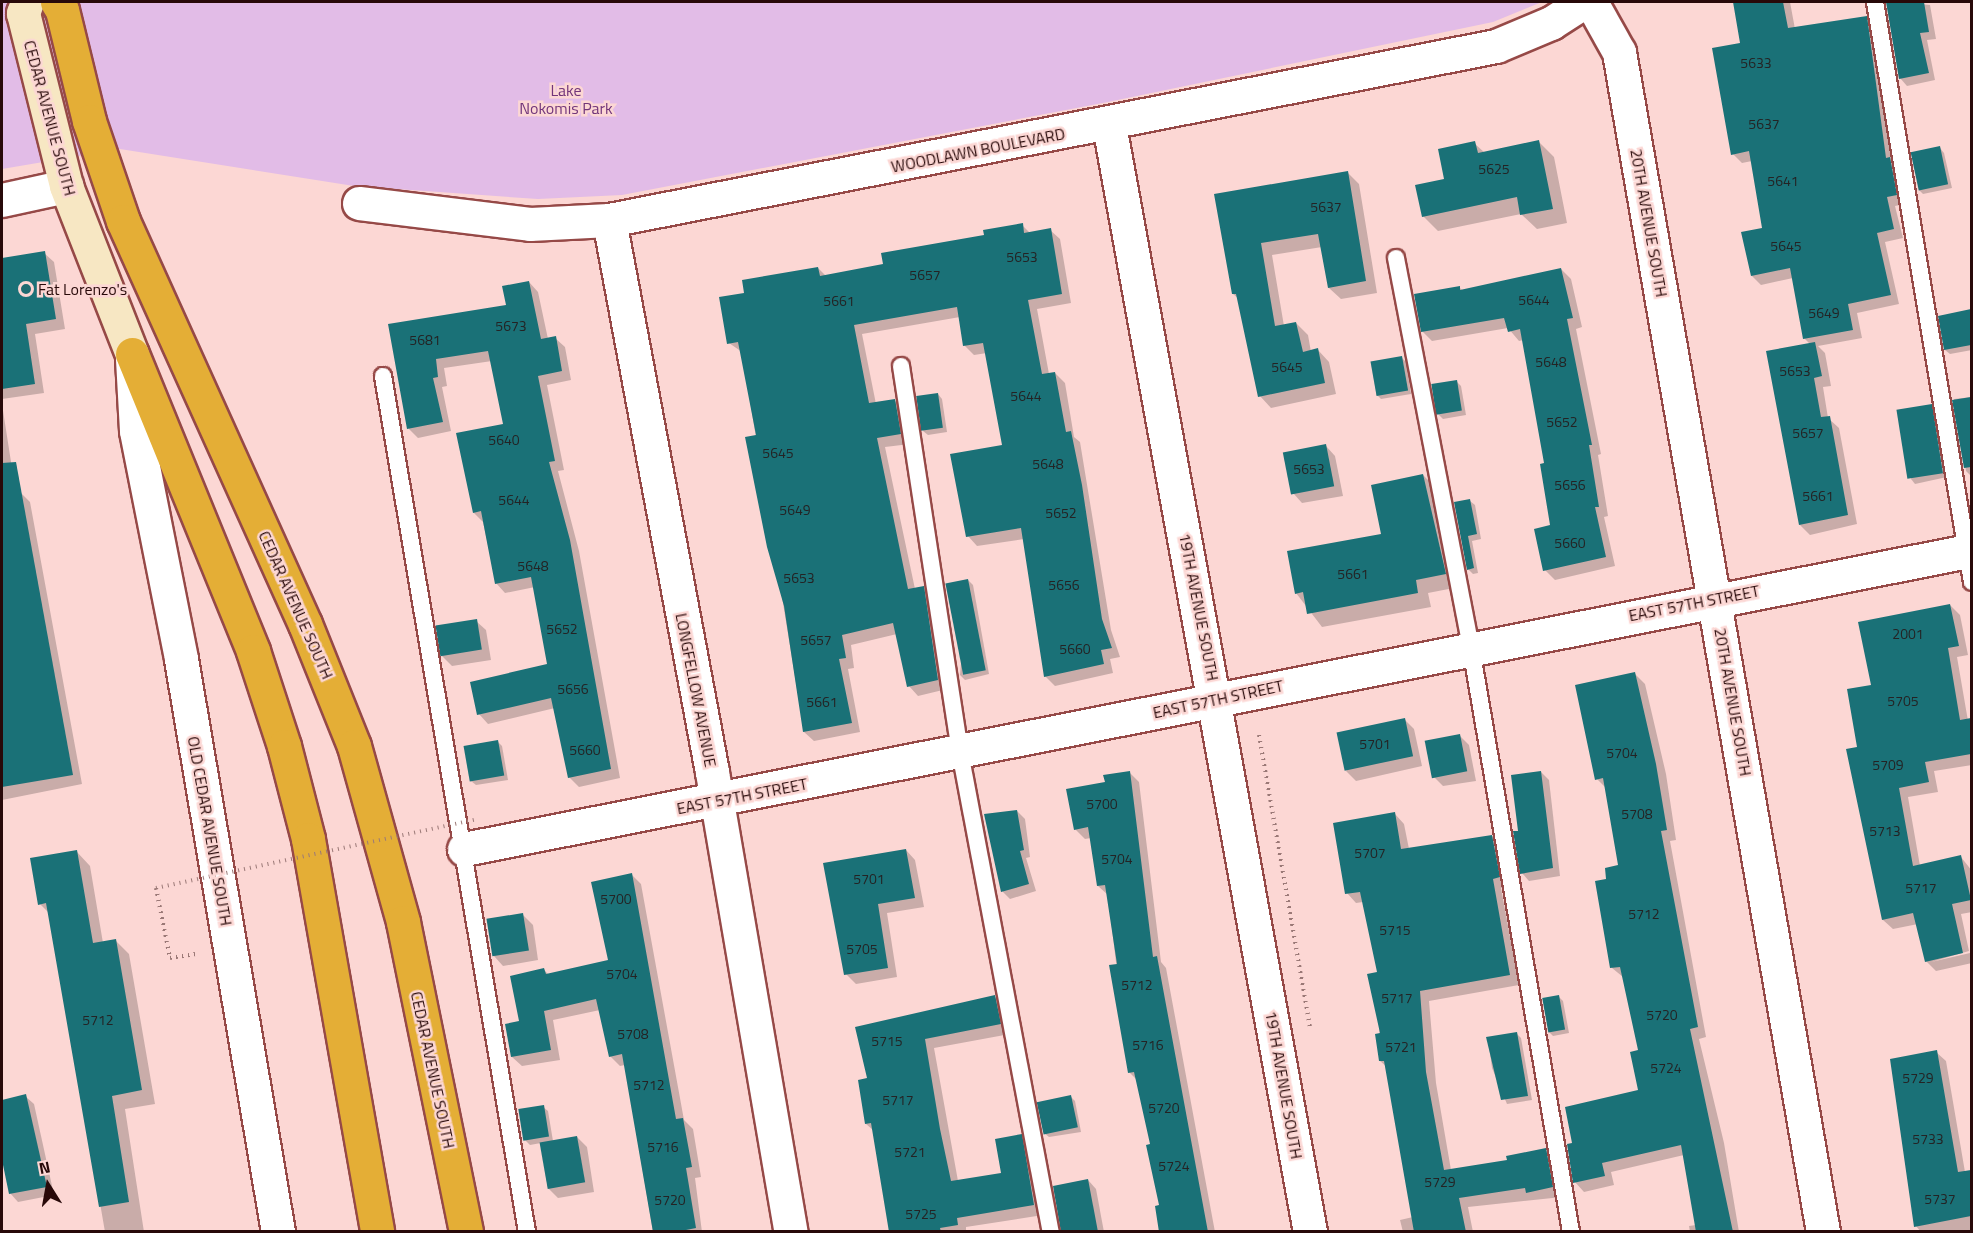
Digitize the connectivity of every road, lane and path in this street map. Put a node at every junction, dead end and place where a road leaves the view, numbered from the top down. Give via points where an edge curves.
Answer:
1 (27, 2) edge
2 (57, 2) edge
3 (1583, 2) edge
4 (1591, 2) edge
5 (1875, 2) edge
6 (1109, 125) junction
7 (66, 186) junction
8 (2, 200) edge
9 (359, 203) dead end
10 (609, 220) junction
11 (1396, 258) dead end
12 (132, 354) junction
13 (901, 366) dead end
14 (383, 376) dead end
15 (1970, 561) edge
16 (1715, 598) junction
17 (1471, 648) junction
18 (1216, 700) junction
19 (1259, 735) dead end
20 (960, 752) junction
21 (716, 801) junction
22 (469, 835) junction
23 (200, 953) dead end
24 (1312, 1035) dead end
25 (365, 1165) junction
26 (278, 1232) edge
27 (369, 1232) edge
28 (377, 1232) edge
29 (466, 1232) edge
30 (527, 1232) edge
31 (791, 1232) edge
32 (1051, 1232) edge
33 (1310, 1232) edge
34 (1571, 1232) edge
35 (1823, 1232) edge

1 - 7 main road, CEDAR AVENUE SOUTH via 23,13
2 - 29 highway, CEDAR AVENUE SOUTH via 89,121 123,221 305,624 354,746 403,922
3 - 6 street, WOODLAWN BOULEVARD via 1551,23 1496,45
4 - 16 street, 20TH AVENUE SOUTH via 1619,52
5 - 15 lane
6 - 10 street, WOODLAWN BOULEVARD
6 - 18 street, 19TH AVENUE SOUTH
7 - 8 street
7 - 12 main road, CEDAR AVENUE SOUTH
9 - 10 street, WOODLAWN BOULEVARD via 530,224
10 - 21 street, LONGFELLOW AVENUE
11 - 17 lane
12 - 25 highway, CEDAR AVENUE SOUTH via 253,651 284,746 308,839
12 - 26 street, OLD CEDAR AVENUE SOUTH via 136,431 181,659
13 - 20 lane
14 - 22 lane
15 - 16 street, EAST 57TH STREET
16 - 17 street, EAST 57TH STREET
16 - 35 street, 20TH AVENUE SOUTH
17 - 18 street, EAST 57TH STREET
17 - 34 lane
18 - 20 street, EAST 57TH STREET
18 - 33 street, 19TH AVENUE SOUTH
19 - 24 path
20 - 21 street, EAST 57TH STREET
20 - 32 lane
21 - 22 street, EAST 57TH STREET
21 - 31 street, LONGFELLOW AVENUE
22 - 23 path, bridge via 156,888 170,958
22 - 30 lane
25 - 27 highway
25 - 28 highway, CEDAR AVENUE SOUTH

